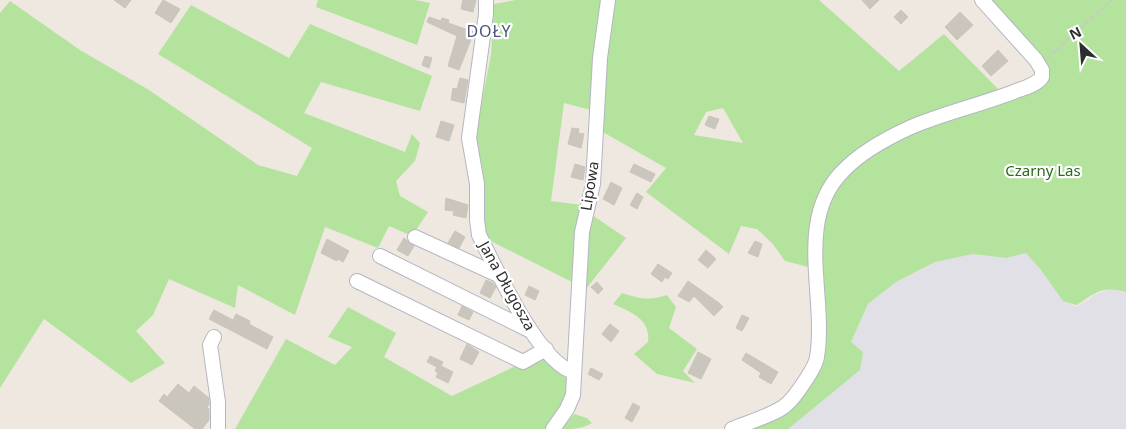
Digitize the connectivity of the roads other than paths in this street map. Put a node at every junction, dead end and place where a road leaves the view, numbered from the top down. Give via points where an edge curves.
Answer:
1 (486, 0) edge
2 (608, 0) edge
3 (982, 0) edge
4 (415, 237) dead end
5 (380, 256) dead end
6 (500, 276) junction
7 (357, 281) dead end
8 (531, 331) junction
9 (214, 337) dead end
10 (546, 350) junction
11 (574, 372) junction
12 (218, 429) edge
13 (553, 429) edge
14 (732, 429) edge

1 - 6 street, Jana Długosza via 469,138 477,184 479,235
2 - 11 street, Lipowa via 600,58 593,184 582,232
3 - 14 street via 1040,65 1042,77 1034,84 995,100 909,128 868,149 842,172 826,192 816,229 817,359 786,405
4 - 6 street
5 - 8 street
6 - 8 street, Jana Długosza
7 - 10 street via 523,362
8 - 10 street, Jana Długosza
9 - 12 street via 210,345 218,402
10 - 11 street, Jana Długosza via 566,370
11 - 13 street via 573,395

